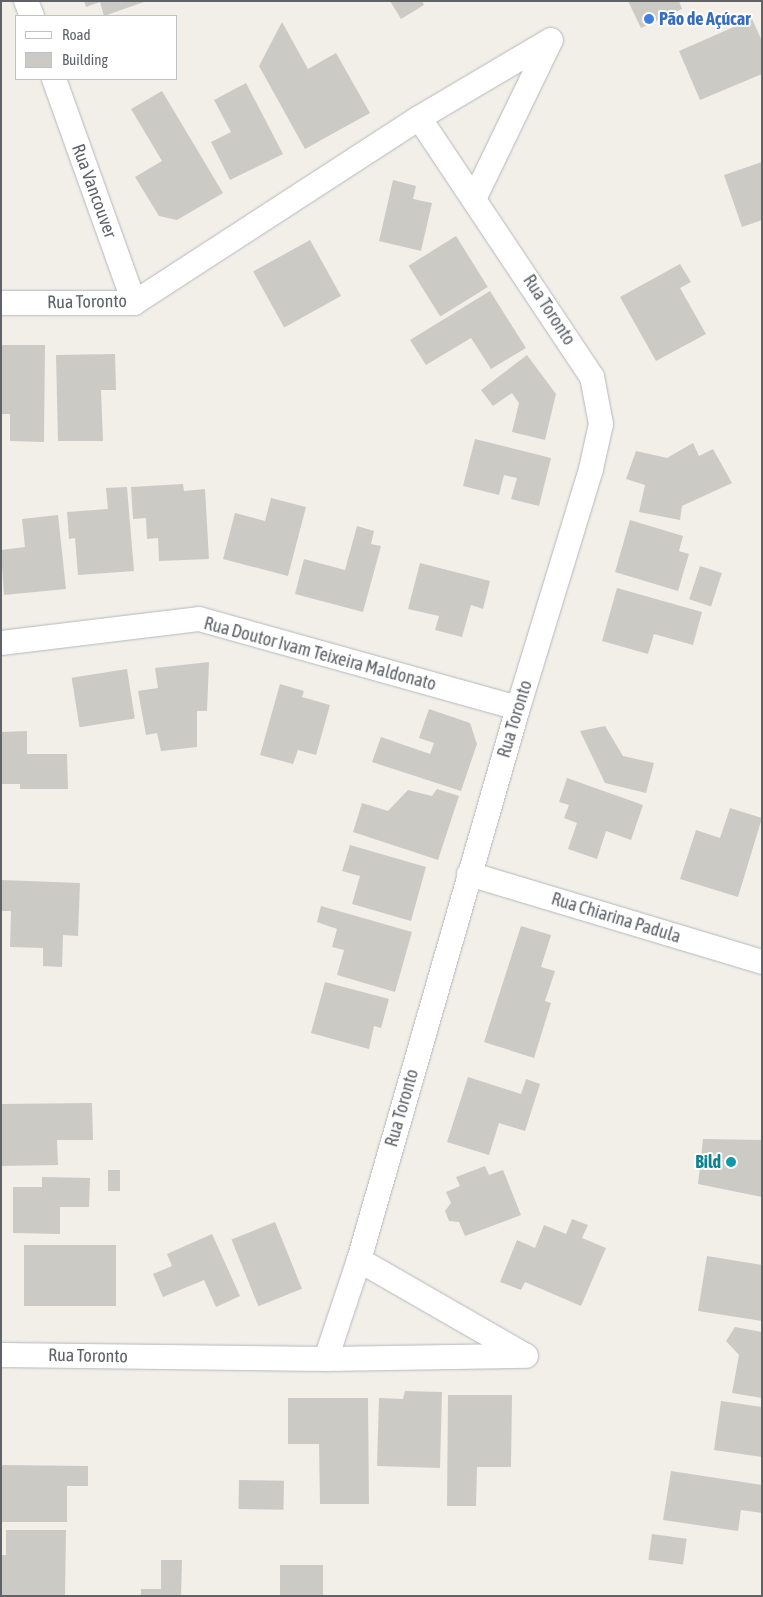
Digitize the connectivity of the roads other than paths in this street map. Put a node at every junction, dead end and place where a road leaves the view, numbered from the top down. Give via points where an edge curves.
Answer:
1 (26, 1) edge
2 (32, 15) edge
3 (54, 80) edge
4 (419, 118) junction
5 (475, 197) junction
6 (134, 302) junction
7 (1, 303) edge
8 (1, 643) edge
9 (518, 708) junction
10 (469, 874) junction
11 (762, 962) edge
12 (359, 1260) junction
13 (1, 1355) edge
14 (326, 1358) junction

1 - 2 street
3 - 6 street, Rua Vancouver
4 - 5 street, Rua Toronto
4 - 5 street, Rua Toronto via 551,40
4 - 6 street, Rua Toronto
5 - 9 street, Rua Toronto via 592,377 600,424 591,469
6 - 7 street, Rua Toronto
8 - 9 street, Rua Doutor Ivam Teixeira Maldonato via 199,619
9 - 10 street, Rua Toronto
10 - 11 street, Rua Chiarina Padula
10 - 12 street, Rua Toronto
12 - 14 street, Rua Toronto
12 - 14 street, Rua Toronto via 526,1356
13 - 14 street, Rua Toronto

